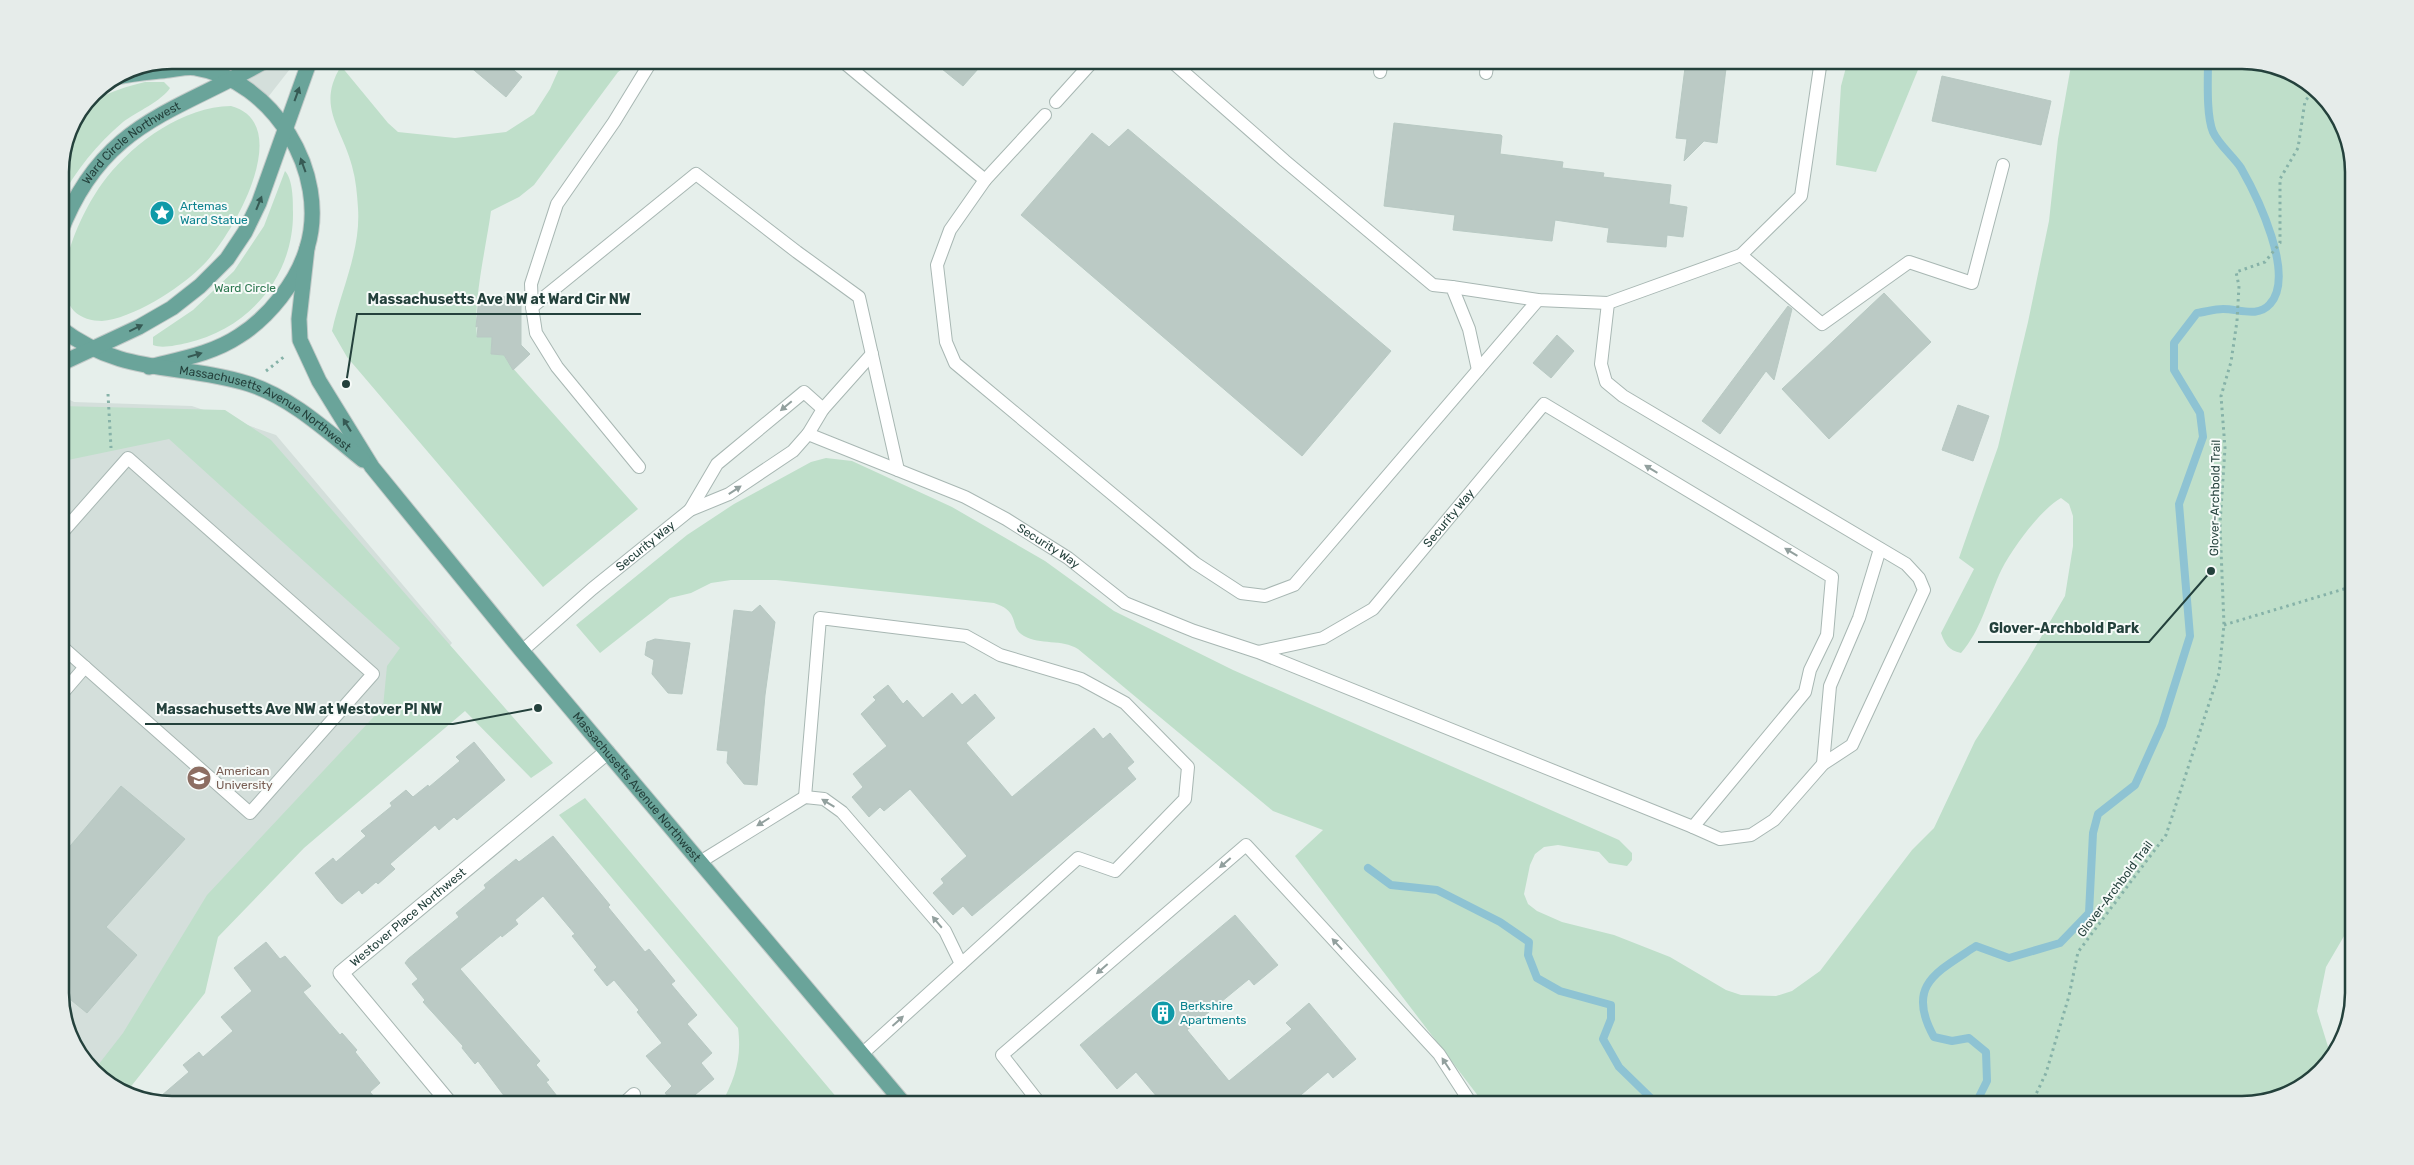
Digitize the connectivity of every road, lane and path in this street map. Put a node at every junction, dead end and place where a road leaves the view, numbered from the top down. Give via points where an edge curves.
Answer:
1 (179, 69) edge
2 (200, 69) edge
3 (250, 69) edge
4 (307, 69) edge
5 (646, 69) edge
6 (852, 69) edge
7 (1086, 69) edge
8 (1180, 69) edge
9 (1487, 69) edge
10 (1820, 69) edge
11 (1486, 73) dead end
12 (137, 74) edge
13 (230, 80) junction
14 (2311, 95) edge
15 (1056, 102) dead end
16 (1045, 115) dead end
17 (285, 128) junction
18 (2003, 165) dead end
19 (985, 180) junction
20 (69, 214) edge
21 (307, 248) junction
22 (1741, 255) junction
23 (1452, 287) junction
24 (1538, 300) junction
25 (1608, 304) junction
26 (532, 307) junction
27 (69, 334) edge
28 (92, 349) junction
29 (289, 353) dead end
30 (872, 354) junction
31 (69, 360) edge
32 (149, 367) junction
33 (1478, 370) junction
34 (262, 374) dead end
35 (108, 394) dead end
36 (823, 409) junction
37 (808, 434) junction
38 (372, 467) junction
39 (639, 467) dead end
40 (119, 469) junction
41 (898, 470) junction
42 (690, 510) junction
43 (69, 525) edge
44 (1880, 549) junction
45 (2345, 589) edge
46 (2224, 625) junction
47 (522, 651) junction
48 (1258, 652) junction
49 (69, 653) edge
50 (85, 668) junction
51 (69, 686) edge
52 (607, 752) junction
53 (1823, 764) junction
54 (805, 796) junction
55 (1693, 828) junction
56 (700, 862) junction
57 (961, 964) junction
58 (862, 1054) junction
59 (444, 1096) edge
60 (897, 1096) edge
61 (1034, 1096) edge
62 (1466, 1096) edge
63 (2035, 1096) edge

1 - 12 main road
2 - 13 main road
3 - 13 main road, Ward Circle Northwest
17 -> 4 main road
5 - 26 lane via 557,204 531,284
6 - 19 lane
7 - 15 lane
8 - 23 lane via 1433,285
9 - 11 lane
10 - 22 lane via 1801,196
13 - 17 main road via 265,102
13 - 20 main road, Ward Circle Northwest via 150,120 108,153 81,188
14 - 46 path, Glover-Archbold Trail via 2305,101 2298,148 2280,179 2280,243 2264,262 2236,272 2239,286 2237,321 2222,396 2225,448 2220,524
16 - 19 lane
21 -> 17 main road via 311,220 308,181
28 -> 17 main road via 172,308 200,286 226,259 259,203
18 - 22 lane via 1972,283 1909,262 1822,324
19 - 33 lane via 950,230 937,265 946,342 954,363 1194,563 1241,593 1265,596 1294,585
32 -> 21 main road via 213,349 250,328 279,298
38 -> 21 main road, Massachusetts Avenue Northwest via 319,381 300,340 299,320
22 - 25 lane
23 - 24 lane
23 - 33 lane via 1470,329
24 - 25 lane
24 - 33 lane
25 - 44 lane via 1601,364 1606,382 1623,396
26 - 30 lane via 696,174 859,297
26 - 39 lane via 536,333 557,367
27 - 28 main road
28 - 31 main road
28 - 32 main road via 124,362
29 - 34 path
30 - 36 lane
30 - 41 lane
32 - 38 main road, Massachusetts Avenue Northwest via 222,378 265,390 291,404
35 - 40 path via 112,459
36 - 37 lane
36 -> 42 lane via 804,392 717,464
37 - 41 lane, Security Way
42 -> 37 lane, Security Way via 729,494 793,451
38 - 47 main road, Massachusetts Avenue Northwest
40 - 43 lane
40 - 50 lane via 128,458 373,674 250,813
41 - 48 lane, Security Way via 965,497 1006,519 1068,558 1125,603
42 - 47 lane, Security Way
44 - 53 lane via 1859,618 1830,686
44 - 53 lane via 1906,564 1920,578 1924,590 1852,745
45 - 46 path
46 - 63 path, Glover-Archbold Trail via 2219,673 2166,836 2078,952 2070,996 2046,1073
47 - 52 main road, Massachusetts Avenue Northwest
48 - 55 lane
55 -> 48 lane, Security Way via 1805,692 1810,670 1827,635 1832,577 1544,404 1373,608 1323,638
49 - 50 lane
50 - 51 lane
52 - 56 main road, Massachusetts Avenue Northwest
52 - 59 street, Westover Place Northwest via 341,973
53 - 55 lane via 1774,820 1750,835 1720,839
54 -> 56 lane
57 -> 54 lane via 945,931 842,812 824,799
54 - 57 lane via 820,618 966,636 1000,655 1081,679 1125,703 1188,767 1185,798 1116,870 1078,858
56 - 58 main road, Massachusetts Avenue Northwest
58 -> 57 lane
58 - 60 main road, Massachusetts Avenue Northwest
62 -> 61 lane via 1439,1054 1246,845 1002,1055

